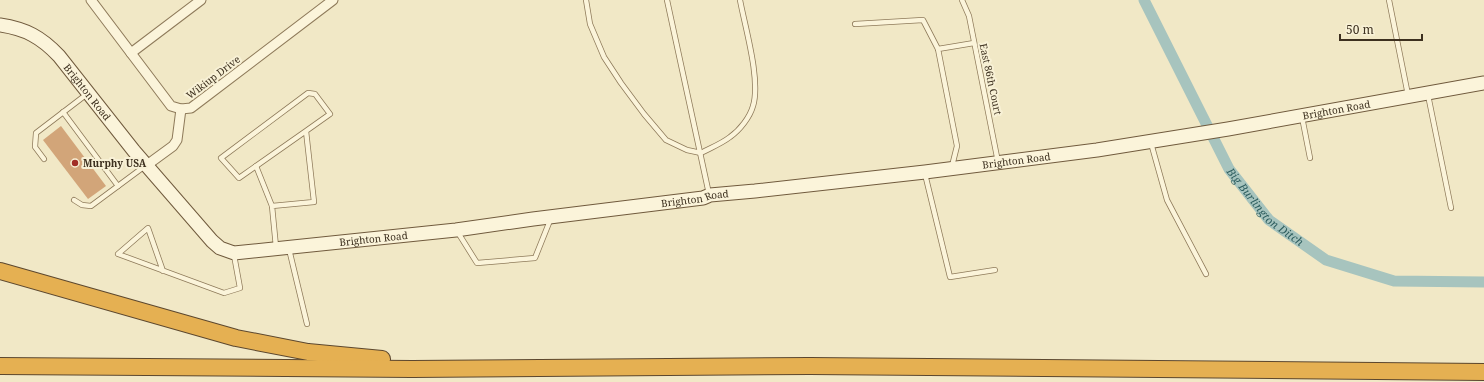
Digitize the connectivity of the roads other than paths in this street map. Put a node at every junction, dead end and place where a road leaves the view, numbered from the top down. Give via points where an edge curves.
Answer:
1 (91, 0) edge
2 (201, 0) edge
3 (332, 0) edge
4 (586, 0) edge
5 (667, 0) edge
6 (740, 0) edge
7 (962, 0) edge
8 (1390, 0) edge
9 (855, 24) dead end
10 (0, 25) edge
11 (974, 43) junction
12 (938, 49) junction
13 (131, 53) junction
14 (1484, 83) edge
15 (89, 93) junction
16 (1427, 93) junction
17 (1408, 96) junction
18 (181, 109) junction
19 (64, 112) junction
20 (1302, 115) junction
21 (306, 131) junction
22 (1150, 141) junction
23 (700, 153) junction
24 (1310, 158) dead end
25 (44, 159) dead end
26 (998, 162) junction
27 (147, 165) junction
28 (256, 166) junction
29 (952, 168) junction
30 (925, 172) junction
31 (118, 186) junction
32 (710, 195) junction
33 (74, 200) dead end
34 (272, 206) junction
35 (1451, 208) dead end
36 (552, 216) junction
37 (456, 230) junction
38 (283, 248) junction
39 (234, 253) junction
40 (995, 270) dead end
41 (0, 271) edge
42 (163, 271) junction
43 (1206, 274) dead end
44 (307, 324) dead end
45 (0, 366) edge
46 (482, 368) junction
47 (1484, 372) edge

1 - 13 street, Wikiup Drive
2 - 13 street
3 - 18 street, Wikiup Drive via 191,108
4 - 23 lane via 590,24 604,57 644,114 666,140
5 - 23 lane
6 - 23 lane via 752,58 754,104 748,119 731,137
7 - 11 lane, East 86th Court via 969,16
8 - 17 lane
9 - 12 lane via 923,20
10 - 15 street, Brighton Road via 29,33 48,44
11 - 12 lane
11 - 26 lane, East 86th Court
12 - 29 lane via 957,146
13 - 18 street, Wikiup Drive via 171,106
14 - 16 street, Brighton Road
15 - 19 lane
15 - 27 street, Brighton Road
16 - 17 street, Brighton Road
16 - 35 lane
17 - 20 street, Brighton Road
18 - 27 street via 177,140 173,146
19 - 25 lane via 36,134 35,147
19 - 31 lane
20 - 22 street, Brighton Road
20 - 24 lane
21 - 28 lane
21 - 28 lane via 330,114 315,94 308,93 221,158 239,178
21 - 34 lane via 314,202
22 - 26 street, Brighton Road
22 - 43 lane via 1167,200
23 - 32 lane
26 - 29 street, Brighton Road
27 - 31 lane
27 - 39 street, Brighton Road via 212,241 220,248
28 - 34 lane
29 - 30 street, Brighton Road
30 - 32 street, Brighton Road
30 - 40 lane via 950,277
31 - 33 lane via 91,206 82,205
32 - 36 street, Brighton Road
34 - 38 lane
36 - 37 street, Brighton Road
36 - 37 lane via 535,258 476,263
37 - 38 street, Brighton Road
38 - 39 street, Brighton Road
38 - 44 lane
39 - 42 lane via 240,288 224,293
41 - 46 highway via 271,346 381,359 445,359
42 - 42 lane via 144,264 118,254 148,228
45 - 46 highway
46 - 47 highway via 810,366

